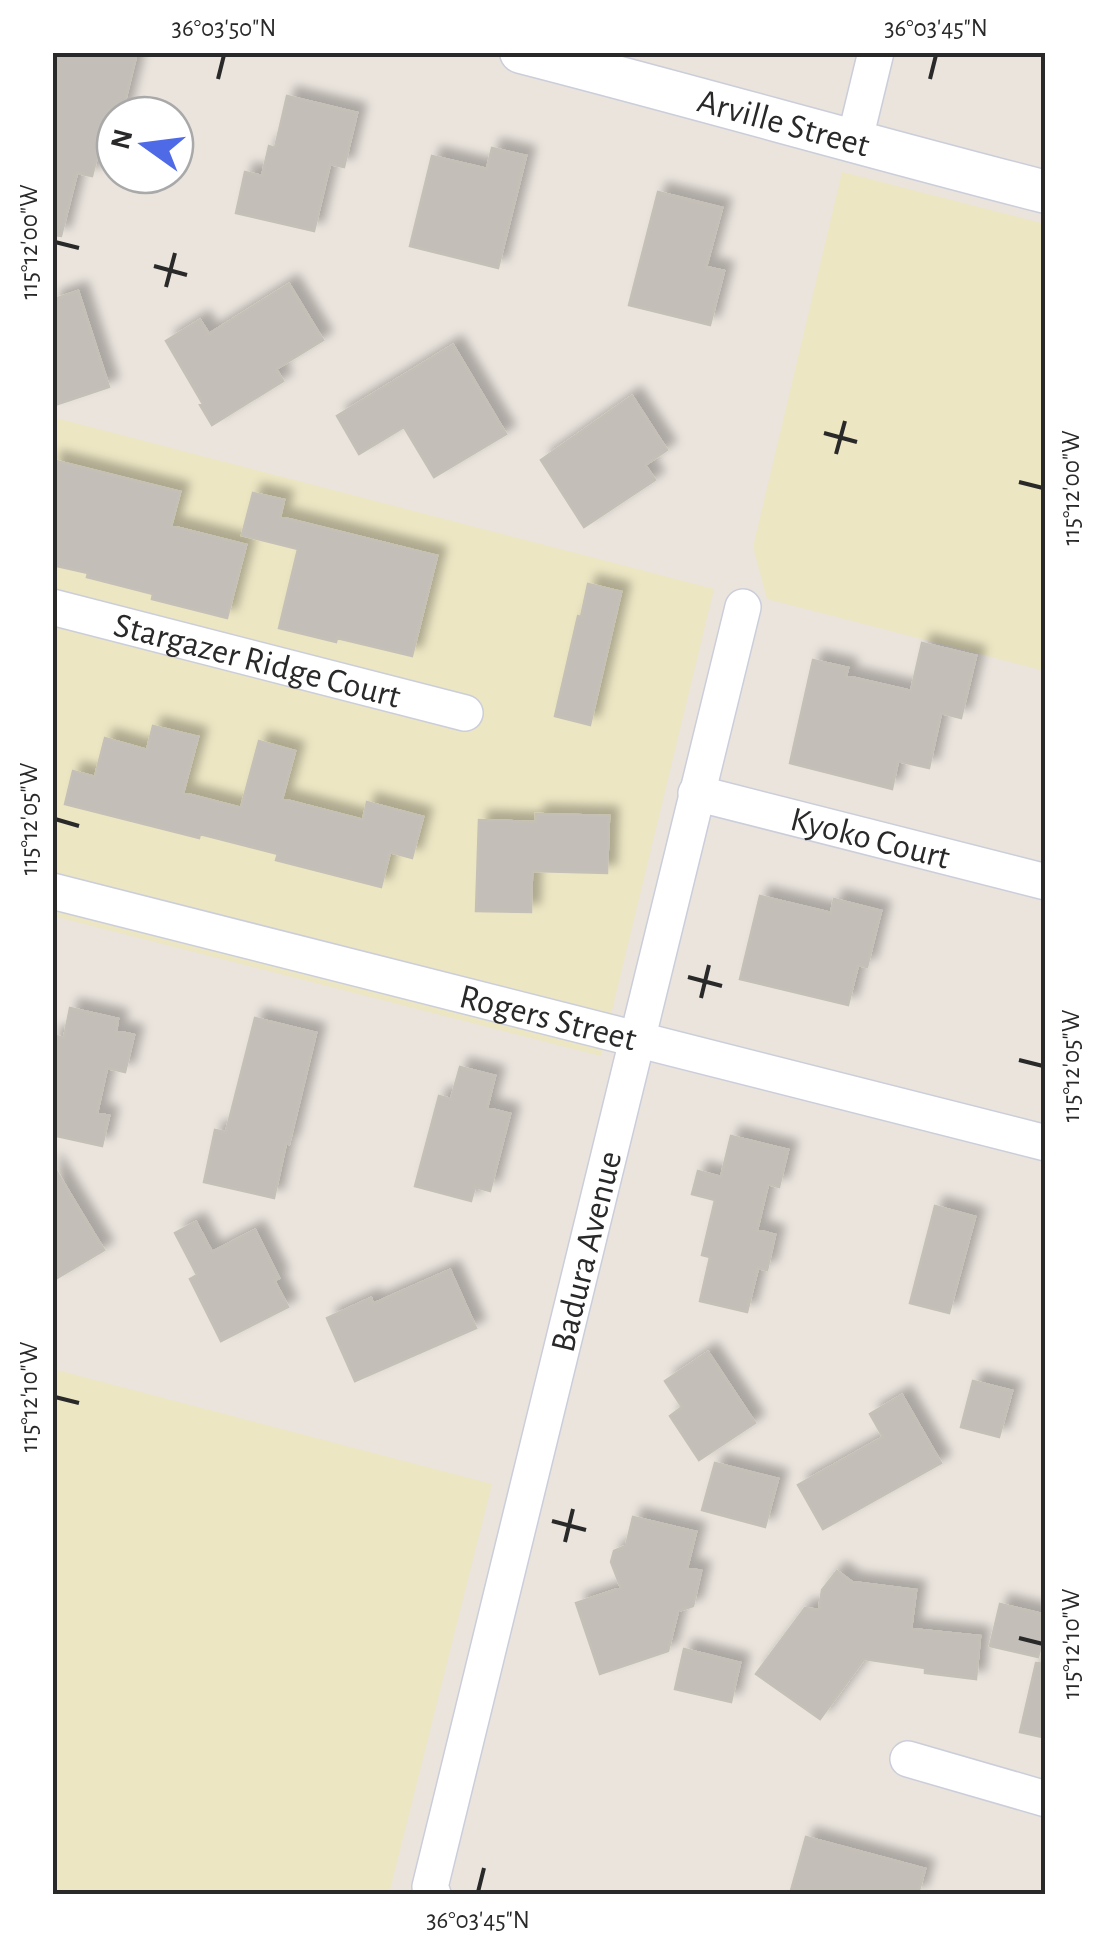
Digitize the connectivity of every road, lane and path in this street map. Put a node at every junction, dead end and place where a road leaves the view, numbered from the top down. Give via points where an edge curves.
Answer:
1 (521, 52) edge
2 (876, 52) edge
3 (854, 143) junction
4 (1046, 192) edge
5 (52, 608) edge
6 (743, 608) dead end
7 (466, 713) dead end
8 (696, 793) junction
9 (1046, 882) edge
10 (52, 891) edge
11 (638, 1038) junction
12 (1046, 1142) edge
13 (908, 1759) dead end
14 (1046, 1800) edge
15 (433, 1894) edge

1 - 3 street, Arville Street
2 - 3 street
3 - 4 street, Arville Street
5 - 7 street, Stargazer Ridge Court
6 - 8 street, Badura Avenue
8 - 9 street, Kyoko Court
8 - 11 street, Badura Avenue
10 - 11 street, Rogers Street
11 - 12 street, Rogers Street
11 - 15 street, Badura Avenue
13 - 14 street

